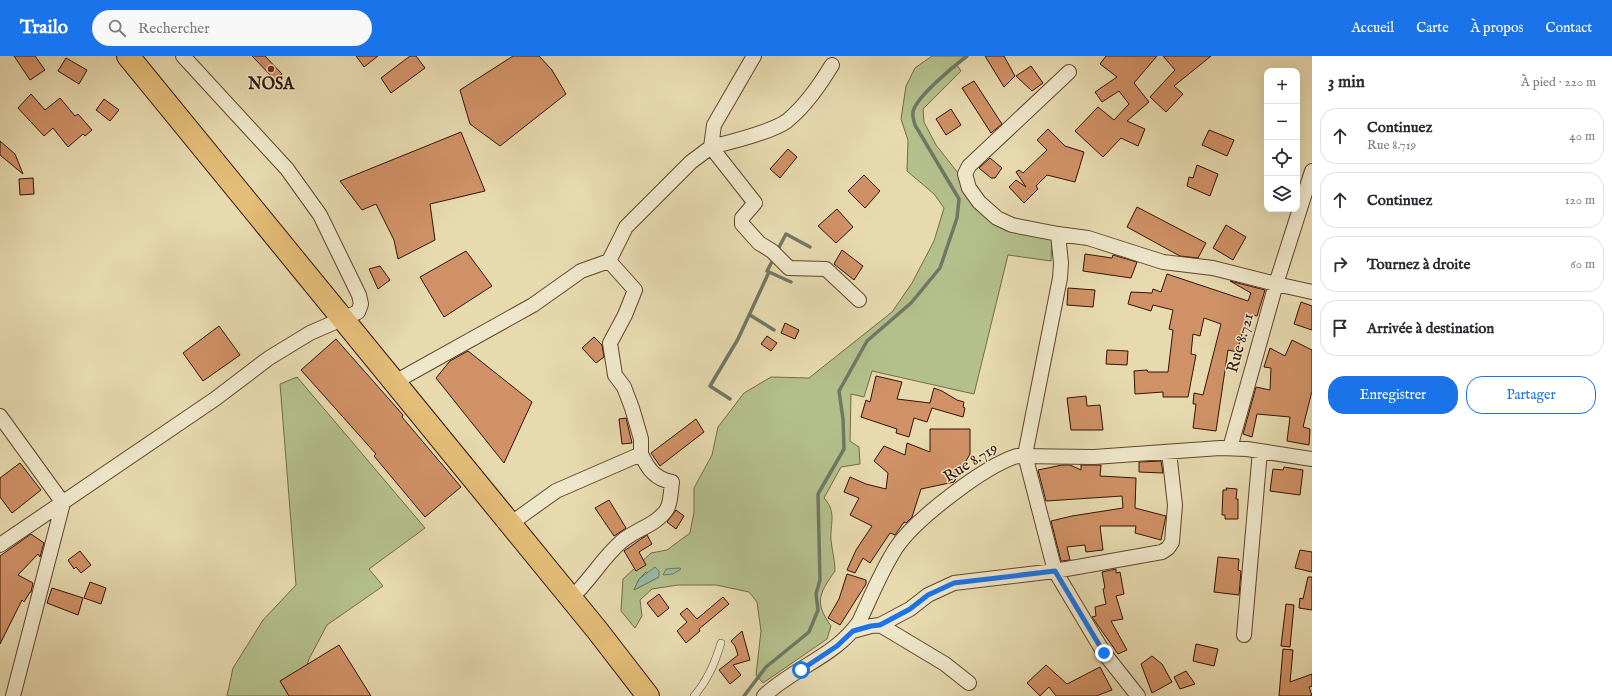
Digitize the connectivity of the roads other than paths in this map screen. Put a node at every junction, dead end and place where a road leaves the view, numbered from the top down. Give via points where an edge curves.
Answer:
1 (128, 56) edge
2 (183, 56) edge
3 (754, 56) edge
4 (832, 65) dead end
5 (1069, 72) dead end
6 (711, 147) junction
7 (1312, 170) edge
8 (1058, 234) junction
9 (609, 261) junction
10 (1276, 284) junction
11 (1312, 292) edge
12 (859, 300) dead end
13 (342, 319) junction
14 (393, 383) junction
15 (0, 416) edge
16 (1230, 448) junction
17 (1260, 451) junction
18 (1170, 452) junction
19 (641, 454) junction
20 (1025, 455) junction
21 (1312, 459) edge
22 (63, 503) junction
23 (510, 524) junction
24 (0, 545) edge
25 (1055, 571) junction
26 (571, 598) junction
27 (880, 625) junction
28 (853, 631) junction
29 (1244, 635) dead end
30 (721, 643) dead end
31 (969, 683) dead end
32 (13, 696) edge
33 (648, 696) edge
34 (694, 696) edge
35 (764, 696) edge
36 (1138, 696) edge

1 - 13 highway
2 - 13 street via 287,169 320,216 359,294 361,304 358,312
3 - 6 street via 714,125
4 - 6 street via 815,93 786,122 752,136
5 - 8 street via 969,166 965,174 969,188 979,202 997,218 1012,225
6 - 9 street via 691,162 626,227
6 - 12 street via 755,203 742,218 742,224 759,243 772,251 789,268 826,269
7 - 10 street, Rue 8.721
8 - 10 street via 1088,238 1163,262 1213,268
8 - 20 street via 1060,278
9 - 14 street via 581,271 533,305
9 - 19 street via 635,290 610,343 615,375 624,387 641,439
10 - 11 street
10 - 16 street, Rue 8.721
13 - 14 highway
13 - 22 street via 310,333 269,358 215,399
14 - 23 highway
15 - 22 street
16 - 17 street, Rue 8.719
16 - 18 street, Rue 8.719
17 - 21 street, Rue 8.719
17 - 29 street
18 - 20 street, Rue 8.719 via 1094,457
18 - 25 street via 1175,505 1172,542 1168,548 1162,552
19 - 23 street via 556,491
19 - 26 street via 649,471 662,480 672,482 668,508 662,516 622,540
20 - 25 street
20 - 28 street, Rue 8.719 via 1005,460 956,491 906,535 896,547 860,622
22 - 24 street
22 - 32 street
23 - 26 highway
25 - 27 street via 954,583 928,595 910,609
25 - 36 street via 1104,653
26 - 33 highway
27 - 28 street
27 - 31 street via 945,664
28 - 35 street, Rue 8.719 via 837,646
30 - 34 lane via 715,664 703,686

